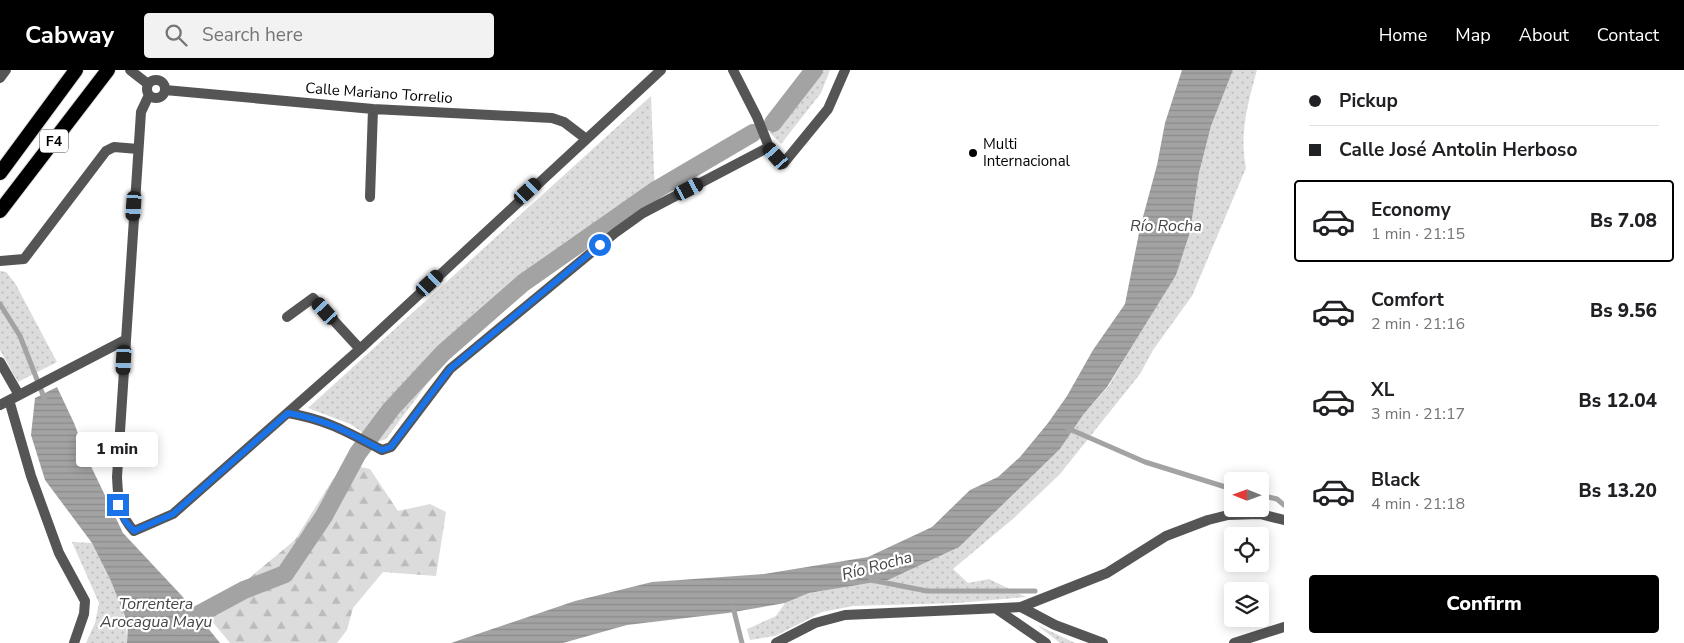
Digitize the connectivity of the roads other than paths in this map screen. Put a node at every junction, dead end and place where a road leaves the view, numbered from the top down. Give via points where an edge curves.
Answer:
1 (6, 70) edge
2 (76, 70) edge
3 (108, 70) edge
4 (130, 70) edge
5 (661, 70) edge
6 (733, 70) edge
7 (845, 70) edge
8 (0, 78) edge
9 (148, 84) junction
10 (164, 90) junction
11 (148, 95) junction
12 (373, 109) junction
13 (585, 138) junction
14 (768, 147) junction
15 (138, 149) junction
16 (1, 171) edge
17 (370, 197) dead end
18 (0, 211) edge
19 (0, 261) edge
20 (287, 317) dead end
21 (125, 340) junction
22 (360, 349) junction
23 (0, 362) edge
24 (19, 394) junction
25 (4, 402) edge
26 (288, 413) junction
27 (1284, 520) edge
28 (1021, 607) junction
29 (998, 610) junction
30 (1284, 627) edge
31 (74, 643) edge
32 (776, 643) edge
33 (1046, 643) edge
34 (1103, 643) edge
35 (1234, 643) edge

1 - 8 street
2 - 16 highway, F4
3 - 18 highway, F4
4 - 9 street
5 - 13 street
6 - 14 street
7 - 14 street via 828,109 783,164
9 - 10 street via 153,80 159,81
9 - 11 street
10 - 11 street via 159,98
10 - 12 street, Calle Mariano Torrelio
11 - 15 street via 141,112
12 - 13 street, Calle Mariano Torrelio via 552,118 564,122
12 - 17 street
13 - 22 street
14 - 26 street via 643,213 615,232 450,369 391,447 382,450 315,417
15 - 19 street via 114,147 106,151 24,259
15 - 21 street
20 - 22 street via 313,298
21 - 24 street
21 - 26 street via 118,505 134,531 173,514
22 - 26 street
23 - 24 street
24 - 25 street
25 - 31 street via 56,545 85,601
27 - 28 street via 1260,514 1228,515 1208,520 1166,536 1107,573
28 - 29 street
28 - 34 street via 1055,625
29 - 32 street via 845,615 815,623
29 - 33 street
30 - 35 street

